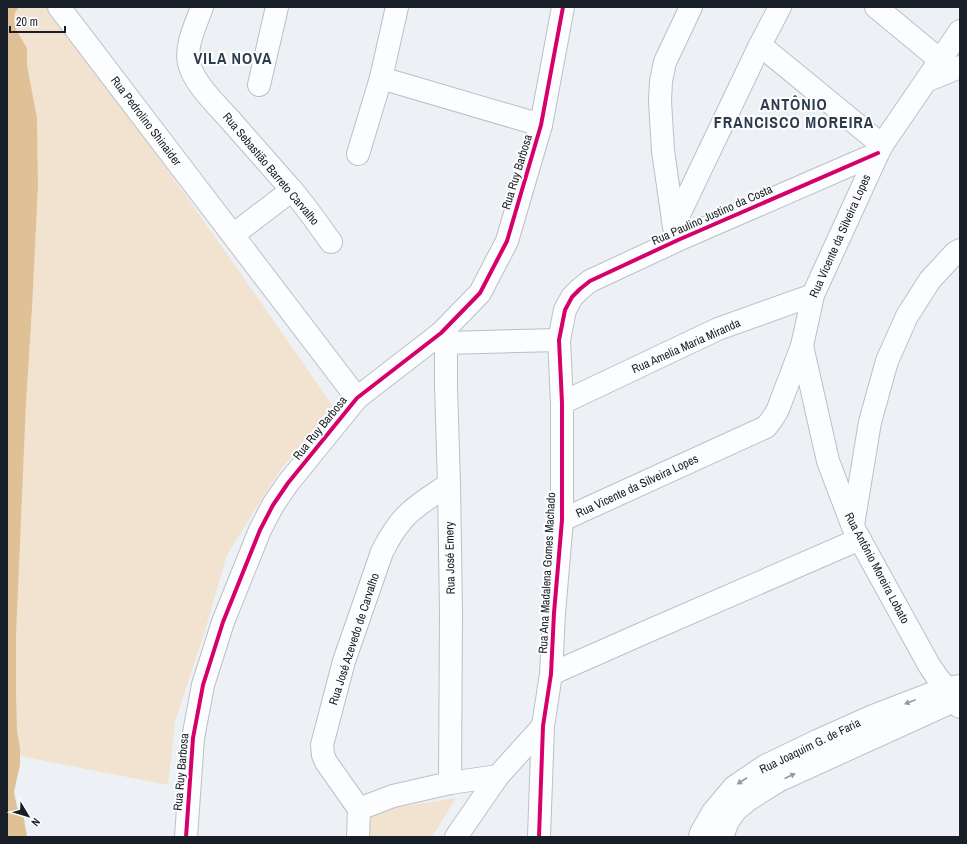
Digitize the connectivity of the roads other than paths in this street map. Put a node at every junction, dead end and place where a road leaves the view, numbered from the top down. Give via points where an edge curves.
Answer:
1 (59, 7) edge
2 (202, 7) edge
3 (277, 7) edge
4 (398, 7) edge
5 (563, 7) edge
6 (691, 7) edge
7 (780, 7) edge
8 (876, 7) edge
9 (960, 31) edge
10 (760, 45) junction
11 (950, 64) edge
12 (381, 78) junction
13 (259, 85) dead end
14 (541, 126) junction
15 (880, 149) junction
16 (358, 154) dead end
17 (292, 190) junction
18 (676, 233) junction
19 (233, 235) junction
20 (331, 242) dead end
21 (960, 250) edge
22 (812, 295) junction
23 (565, 310) joint
24 (444, 338) junction
25 (559, 340) junction
26 (802, 346) junction
27 (357, 398) junction
28 (562, 403) junction
29 (449, 484) junction
30 (562, 520) junction
31 (856, 533) junction
32 (551, 674) junction
33 (957, 695) edge
34 (543, 726) junction
35 (498, 776) junction
36 (450, 783) junction
37 (359, 809) junction
38 (186, 837) edge
39 (358, 837) edge
40 (456, 837) edge
41 (539, 837) edge
42 (700, 837) edge
43 (722, 837) edge

1 - 19 street, Rua Pedrolino Shinaider
2 - 17 street, Rua Sebastião Barreto Carvalho via 188,51 191,71 210,98
3 - 13 street
4 - 12 street
5 - 14 street, Rua Ruy Barbosa
6 - 18 street via 665,62 661,81 663,151
7 - 10 street
8 - 11 street
9 - 11 street, Rua Vicente da Silveira Lopes
10 - 15 street
10 - 18 street
11 - 15 street, Rua Vicente da Silveira Lopes via 926,81
12 - 14 street
12 - 16 street
14 - 24 street, Rua Ruy Barbosa via 506,241 480,293
15 - 18 street, Rua Paulino Justino da Costa
15 - 22 street, Rua Vicente da Silveira Lopes
17 - 19 street
17 - 20 street, Rua Sebastião Barreto Carvalho
18 - 23 street, Rua Paulino Justino da Costa via 590,281 572,297
19 - 27 street, Rua Pedrolino Shinaider
21 - 31 street via 930,280 907,316 887,362 870,422
22 - 26 street, Rua Vicente da Silveira Lopes
22 - 28 street, Rua Amelia Maria Miranda via 718,329
23 - 25 street, Rua Ana Madalena Gomes Machado
24 - 25 street
24 - 27 street, Rua Ruy Barbosa
24 - 29 street, Rua José Emery
25 - 28 street, Rua Ana Madalena Gomes Machado
26 - 30 street, Rua Vicente da Silveira Lopes via 775,416 766,427
26 - 31 street, Rua Antônio Moreira Lobato via 828,461
27 - 38 street, Rua Ruy Barbosa via 288,483 273,506 260,530 223,622 203,685 193,738
28 - 30 street, Rua Ana Madalena Gomes Machado
29 - 36 street, Rua José Emery
29 - 37 street, Rua José Azevedo de Carvalho via 420,504 399,524 389,538 344,661 322,745 323,755
30 - 32 street, Rua Ana Madalena Gomes Machado
31 - 32 street
31 - 33 street, Rua Antônio Moreira Lobato via 930,666 937,677
32 - 34 street, Rua Ana Madalena Gomes Machado
33 -> 42 street, Rua Joaquim G. de Faria via 873,716 765,766 734,787 713,812
43 -> 33 street, Rua Joaquim G. de Faria via 736,810 778,781
34 - 35 street
34 - 41 street, Rua Ana Madalena Gomes Machado
35 - 36 street
35 - 40 street
36 - 37 street via 393,796
37 - 39 street

